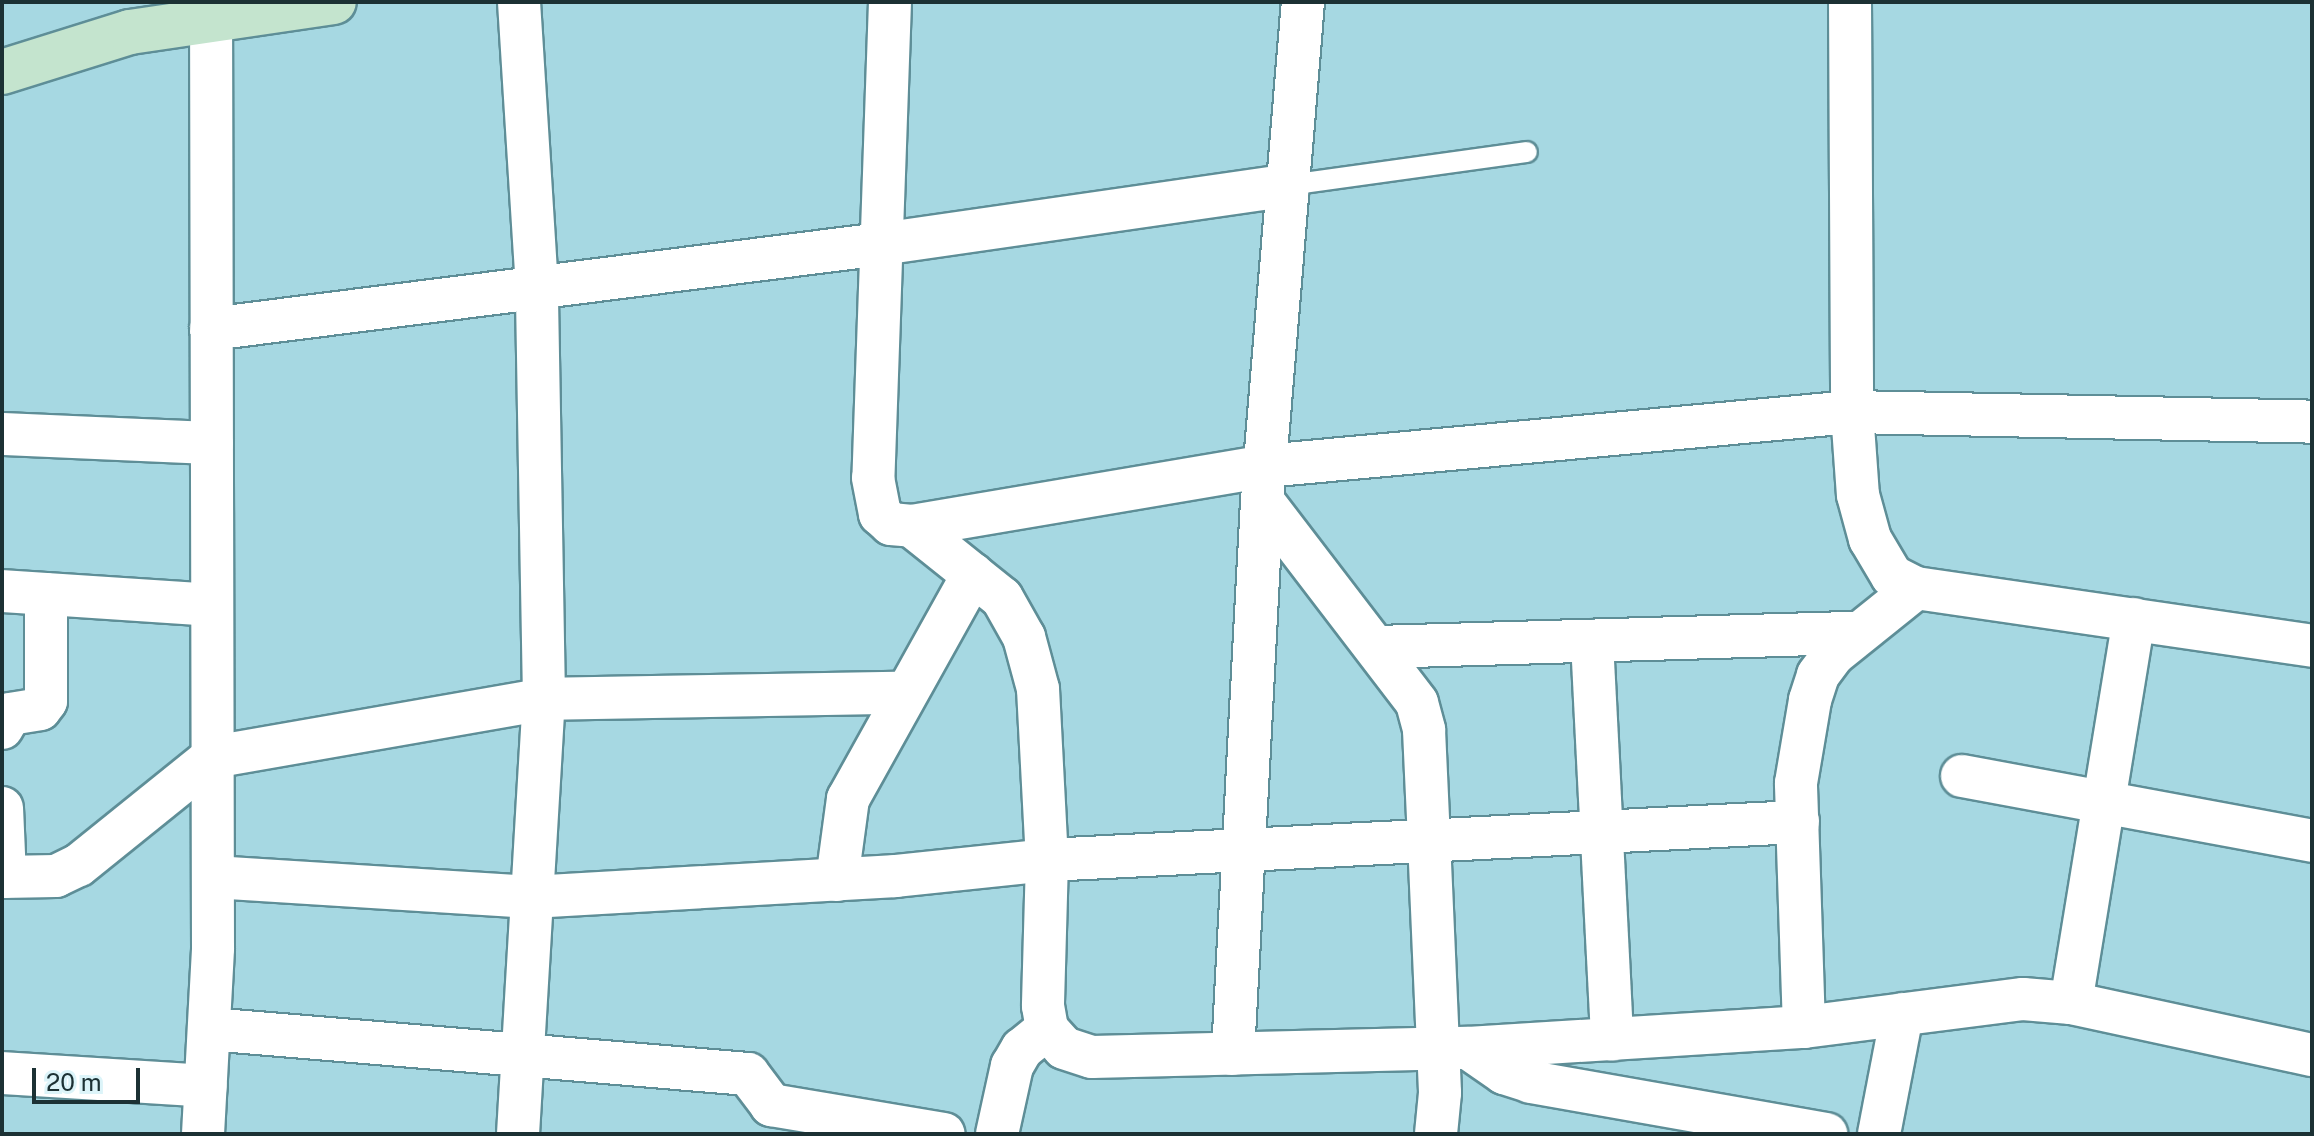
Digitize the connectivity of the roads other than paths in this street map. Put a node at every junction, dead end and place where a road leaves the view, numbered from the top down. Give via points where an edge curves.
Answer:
1 (334, 2) edge
2 (519, 2) edge
3 (890, 2) edge
4 (1303, 2) edge
5 (1850, 2) edge
6 (211, 21) junction
7 (2, 72) edge
8 (1527, 152) dead end
9 (1289, 185) junction
10 (881, 244) junction
11 (537, 288) junction
12 (211, 329) junction
13 (1852, 412) junction
14 (2312, 422) edge
15 (2, 434) edge
16 (212, 443) junction
17 (1264, 483) junction
18 (912, 526) junction
19 (973, 574) junction
20 (1916, 588) junction
21 (2, 591) edge
22 (46, 594) junction
23 (212, 605) junction
24 (2134, 619) junction
25 (1859, 633) junction
26 (1592, 641) junction
27 (2312, 646) edge
28 (1377, 647) junction
29 (905, 693) junction
30 (544, 699) junction
31 (2, 728) edge
32 (213, 757) junction
33 (1962, 776) dead end
34 (2103, 805) junction
35 (2, 808) edge
36 (1798, 822) junction
37 (1603, 831) junction
38 (1429, 840) junction
39 (2312, 841) edge
40 (1241, 849) junction
41 (1047, 860) junction
42 (4, 877) edge
43 (213, 877) junction
44 (837, 880) junction
45 (531, 897) junction
46 (2071, 1003) junction
47 (1902, 1014) junction
48 (1804, 1027) junction
49 (209, 1029) junction
50 (1047, 1029) junction
51 (1612, 1039) junction
52 (1453, 1049) junction
53 (522, 1053) junction
54 (1233, 1054) junction
55 (2312, 1055) edge
56 (2, 1073) edge
57 (206, 1086) junction
58 (203, 1134) edge
59 (518, 1134) edge
60 (944, 1134) edge
61 (997, 1134) edge
62 (1436, 1134) edge
63 (1826, 1134) edge
64 (1879, 1134) edge

1 - 6 main road
2 - 11 street
3 - 10 street
4 - 9 street
5 - 13 street
6 - 7 main road via 130,32
6 - 12 street
8 - 9 lane
9 - 10 street
9 - 17 street
10 - 11 street
10 - 18 street via 873,478 880,514 891,524
11 - 12 street
11 - 30 street
12 - 16 street
13 - 14 street
13 - 17 street
13 - 20 street via 1858,495 1870,539 1892,576
15 - 16 street
16 - 23 street
17 - 18 street
17 - 28 street
17 - 40 street
18 - 19 street
19 - 29 street
19 - 41 street via 1002,598 1024,637 1038,689
20 - 24 street
20 - 25 street
21 - 22 street
22 - 23 street
22 - 31 street via 46,701 40,709 10,714
23 - 32 street
24 - 27 street
24 - 34 street
25 - 26 street
25 - 36 street via 1834,654 1814,688 1798,769
26 - 28 street
26 - 37 street
28 - 38 street via 1417,703 1424,730
29 - 30 street
29 - 44 street via 848,799
30 - 32 street
30 - 45 street
32 - 42 street via 79,865 56,876
32 - 43 street
33 - 34 street
34 - 39 street
34 - 46 street
35 - 42 street
36 - 37 street
36 - 48 street
37 - 38 street
37 - 51 street
38 - 40 street
38 - 52 street
40 - 41 street
40 - 54 street
41 - 44 street
41 - 50 street
43 - 45 street
43 - 49 street
44 - 45 street
45 - 53 street
46 - 47 street via 2023,999
46 - 55 street
47 - 48 street
47 - 64 street
48 - 51 street
49 - 53 street
49 - 57 street
50 - 54 street via 1064,1048 1092,1057
50 - 61 street via 1022,1049 1012,1066
51 - 52 street
52 - 54 street
52 - 62 street
52 - 63 street via 1531,1082
53 - 59 street
53 - 60 street via 748,1074 771,1105
56 - 57 street
57 - 58 street

